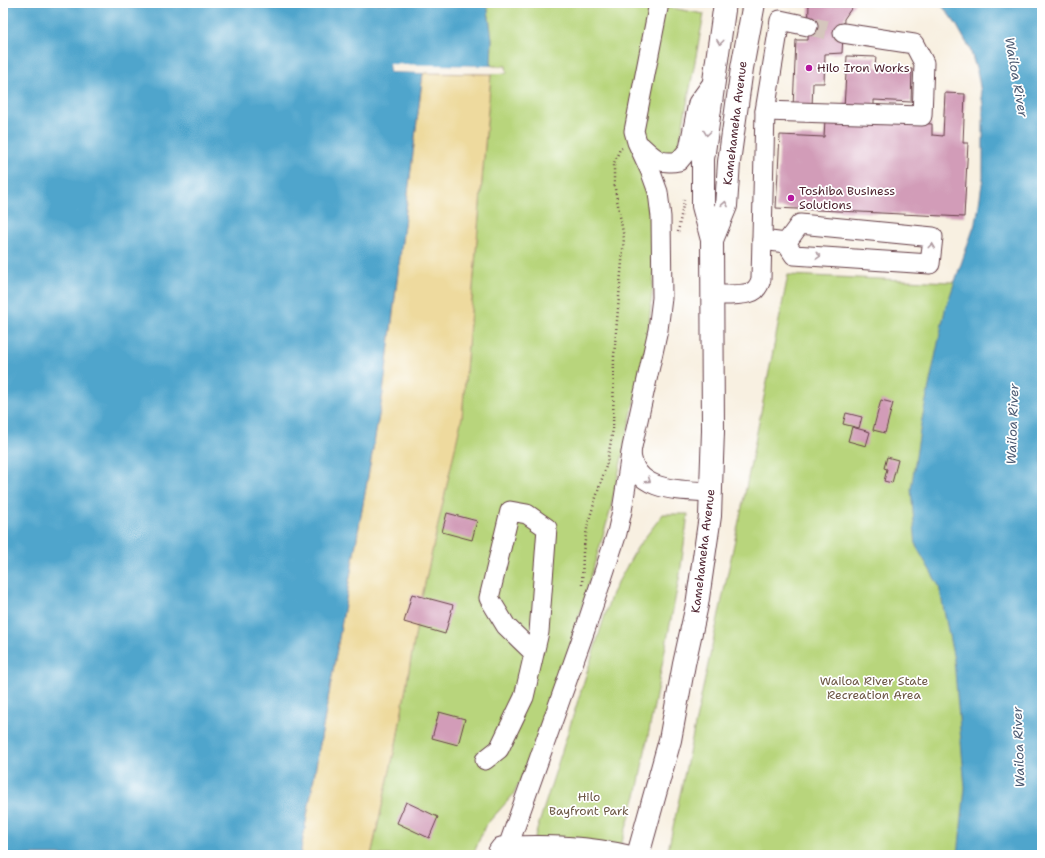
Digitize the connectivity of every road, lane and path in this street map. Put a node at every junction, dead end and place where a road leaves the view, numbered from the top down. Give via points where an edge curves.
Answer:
1 (659, 3) edge
2 (725, 3) edge
3 (754, 3) edge
4 (808, 26) tunnel mouth
5 (843, 33) tunnel mouth
6 (714, 81) junction
7 (765, 111) junction
8 (638, 142) junction
9 (685, 196) dead end
10 (678, 234) dead end
11 (712, 240) junction
12 (762, 240) junction
13 (786, 243) junction
14 (712, 295) junction
15 (632, 447) junction
16 (712, 492) junction
17 (581, 588) dead end
18 (534, 653) junction
19 (485, 760) dead end
20 (502, 852) edge
21 (628, 855) edge
22 (638, 855) edge

1 - 8 lane via 634,131
2 -> 6 main road, Kamehameha Avenue
11 -> 3 main road, Kamehameha Avenue via 726,206 729,162
4 - 7 lane via 780,20
5 - 7 lane via 914,44 924,63 922,116
6 - 8 lane via 698,103 689,149 679,161 668,163 656,159
6 -> 11 main road, Kamehameha Avenue via 702,181 703,206
7 - 12 lane
8 - 15 lane via 658,192 661,217 662,298 658,330
8 - 17 path via 620,149 614,163 614,183 624,238 614,356 613,429 607,463 588,523
9 - 10 path
11 - 14 main road, Kamehameha Avenue
12 - 13 lane
12 - 14 lane via 761,279 754,291
13 -> 13 lane via 794,255 930,264 933,238 800,224
14 - 16 main road, Kamehameha Avenue
15 -> 16 lane via 635,468 650,482 665,488
15 - 20 lane via 617,533 586,627
16 - 22 main road, Kamehameha Avenue via 703,569 670,740
18 - 18 lane via 539,632 547,528 527,514 510,511 489,598 506,626
18 - 19 lane via 524,697 499,749
20 - 21 lane via 548,845 595,848

